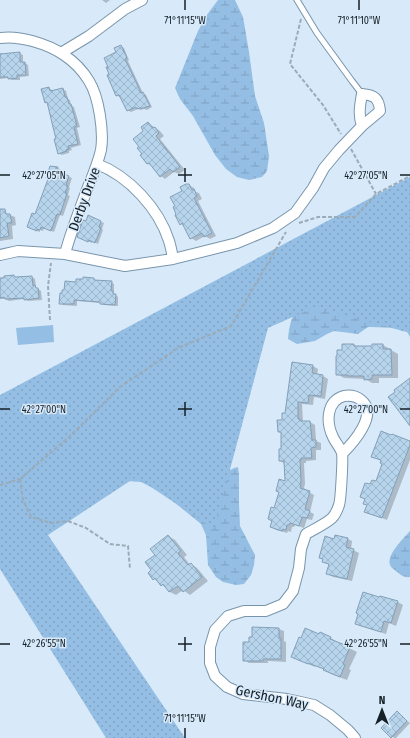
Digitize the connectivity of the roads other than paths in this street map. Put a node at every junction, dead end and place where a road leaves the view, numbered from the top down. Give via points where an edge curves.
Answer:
1 (142, 0) edge
2 (298, 0) edge
3 (0, 38) edge
4 (61, 53) junction
5 (362, 94) junction
6 (362, 126) junction
7 (97, 164) junction
8 (64, 254) junction
9 (0, 255) edge
10 (173, 259) junction
11 (342, 454) junction
12 (355, 738) edge

1 - 4 street
2 - 5 lane via 317,33
3 - 4 street, Derby Drive via 23,38
4 - 7 street, Derby Drive via 70,59 90,82 95,97 102,130
5 - 6 street via 359,108
5 - 6 street via 376,97 380,103 380,111
6 - 10 street via 324,168 295,213 274,228 237,243
7 - 8 street, Derby Drive
7 - 10 street via 119,176 154,210 170,242
8 - 9 street via 18,251
8 - 10 street via 125,266
11 - 11 street via 365,425 368,415 365,403 357,397 348,395 332,404 329,412 332,436
11 - 12 street, Gershon Way via 340,504 332,518 306,534 293,591 283,604 266,611 244,611 228,616 215,630 210,647 210,663 215,676 227,687 243,694 287,699 314,706 330,715

